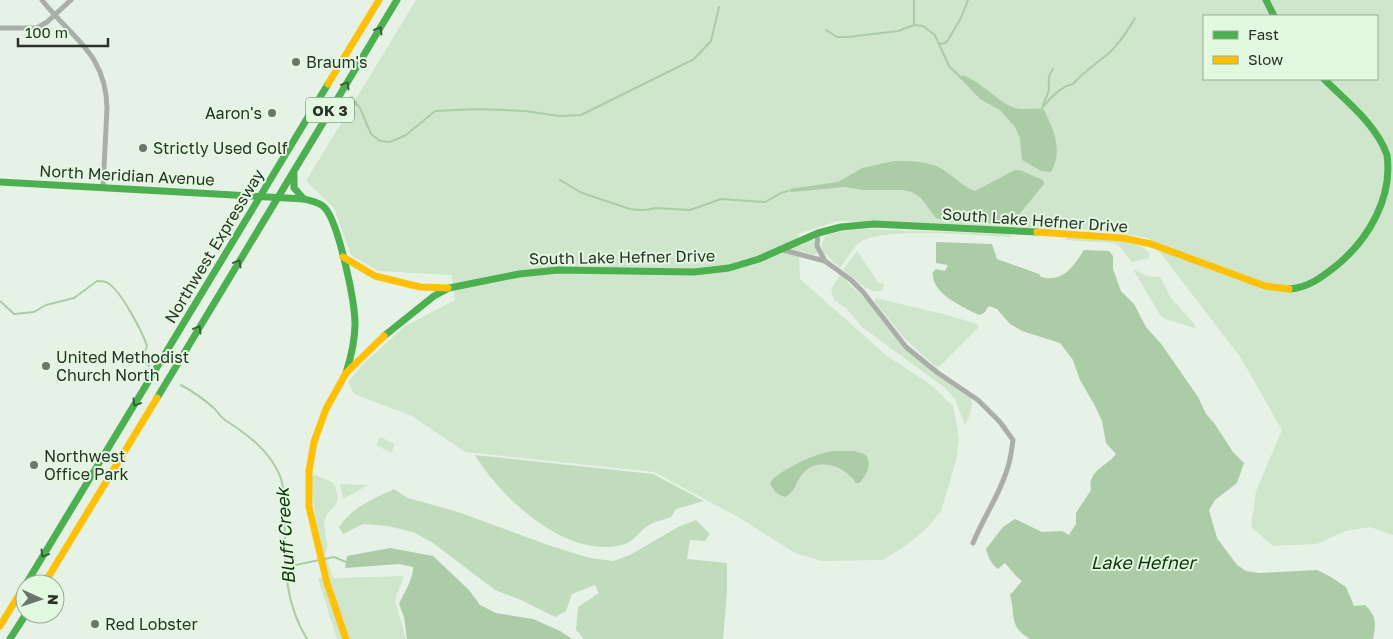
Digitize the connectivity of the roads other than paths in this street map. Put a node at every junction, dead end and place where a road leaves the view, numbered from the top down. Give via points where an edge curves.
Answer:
1 (42, 0) edge
2 (71, 0) edge
3 (397, 0) edge
4 (1266, 0) edge
5 (378, 2) edge
6 (390, 12) junction
7 (55, 14) junction
8 (1274, 15) edge
9 (0, 28) edge
10 (1325, 80) edge
11 (294, 171) junction
12 (0, 182) edge
13 (103, 188) junction
14 (260, 197) junction
15 (278, 197) junction
16 (304, 198) junction
17 (818, 233) junction
18 (778, 249) junction
19 (343, 257) junction
20 (825, 261) junction
21 (449, 288) junction
22 (346, 373) junction
23 (973, 543) dead end
24 (32, 574) edge
25 (50, 574) edge
26 (15, 601) edge
27 (20, 624) edge
28 (0, 626) edge
29 (10, 639) edge
30 (346, 639) edge

1 - 7 street
2 - 7 street
3 - 6 main road, Northwest Expressway / OK 3
4 - 8 main road
5 - 6 main road
5 - 14 main road, Northwest Expressway / OK 3
11 -> 6 main road, Northwest Expressway / OK 3
7 - 9 street via 37,28
7 - 13 street via 93,56 104,82 108,108
10 - 17 main road, South Lake Hefner Drive via 1379,138 1390,165 1390,187 1375,229 1339,264 1314,283 1298,289 1265,286 1151,244 1112,236 874,224
11 - 15 main road, Northwest Expressway / OK 3
11 - 16 main road via 294,188
12 - 13 main road, North Meridian Avenue
13 - 14 main road, North Meridian Avenue
14 - 15 main road, North Meridian Avenue
14 -> 24 main road, Northwest Expressway / OK 3
15 - 16 main road, North Meridian Avenue
25 -> 15 main road, Northwest Expressway / OK 3
16 - 19 main road, North Meridian Avenue via 317,202 328,211
17 - 18 main road, South Lake Hefner Drive
17 - 20 street via 817,246
18 - 20 street
18 - 21 main road, South Lake Hefner Drive via 729,268 694,272 558,270
19 - 21 main road via 375,276 420,288
19 - 22 main road, North Meridian Avenue via 356,319 354,346
20 - 23 street via 863,292 906,347 978,400 1013,440 1001,486
21 - 22 main road, South Lake Hefner Drive via 395,326
22 - 30 main road, South Lake Hefner Drive via 318,428 308,480 309,507 320,554
26 - 28 main road, Northwest Expressway / OK 3
27 - 29 main road

